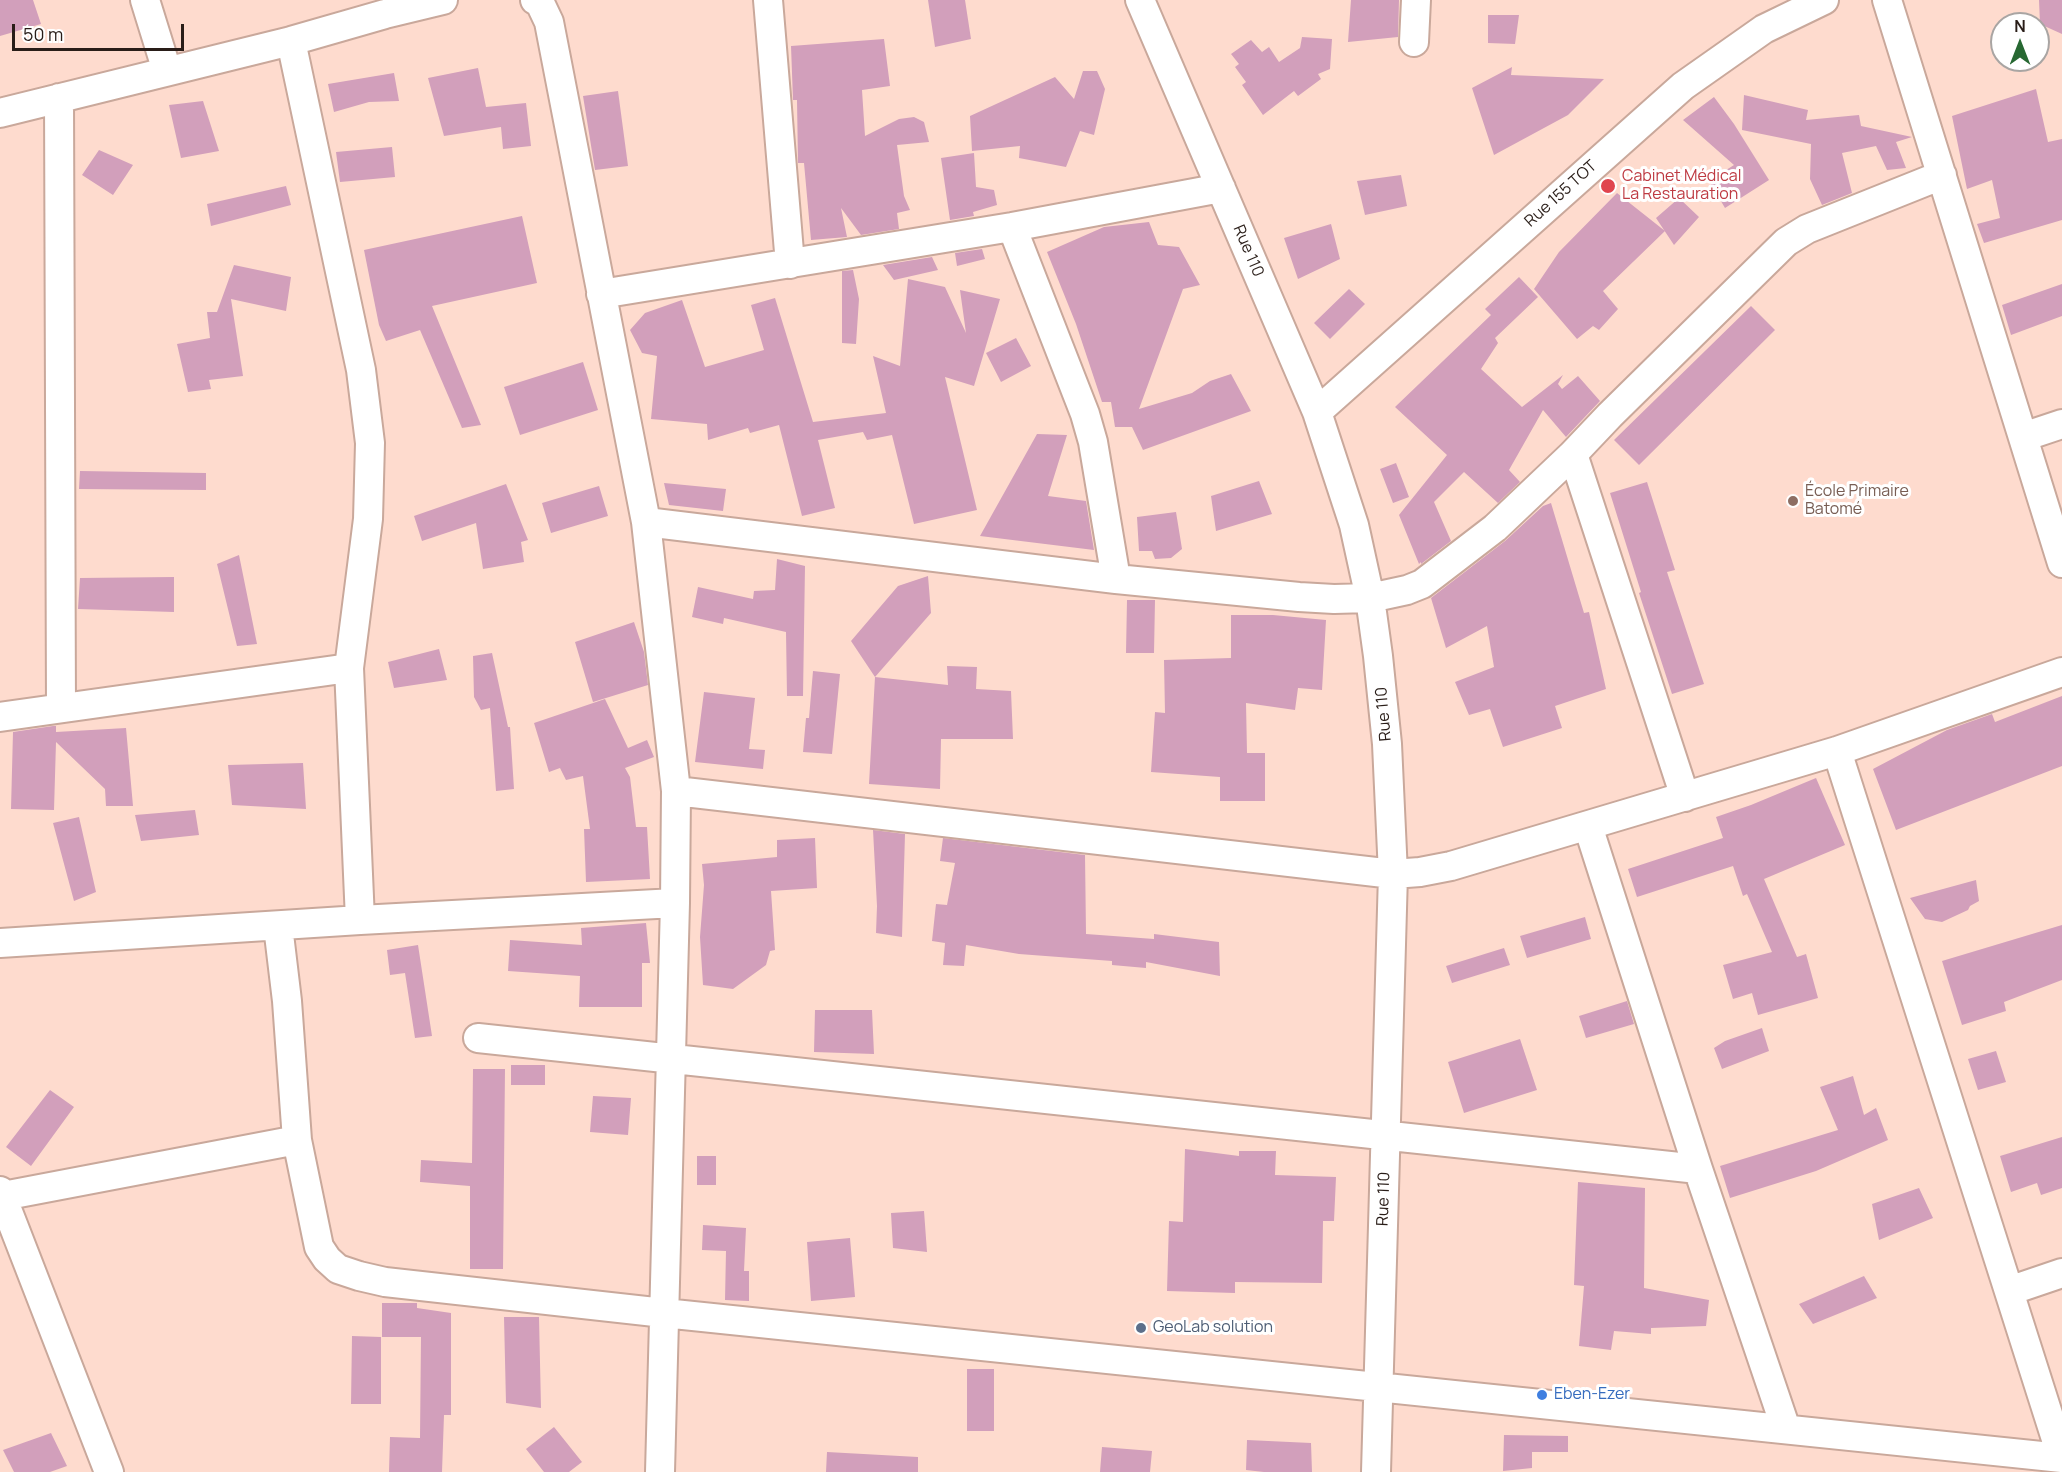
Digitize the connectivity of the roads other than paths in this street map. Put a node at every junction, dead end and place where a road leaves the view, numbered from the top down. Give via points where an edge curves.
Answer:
1 (145, 0) edge
2 (443, 0) edge
3 (535, 0) edge
4 (768, 0) edge
5 (1140, 0) edge
6 (1416, 0) edge
7 (1824, 0) edge
8 (1887, 0) edge
9 (382, 7) edge
10 (291, 40) junction
11 (1414, 42) dead end
12 (167, 71) junction
13 (59, 98) junction
14 (0, 113) edge
15 (1942, 176) junction
16 (1221, 189) junction
17 (1012, 227) junction
18 (790, 264) junction
19 (600, 294) junction
20 (1317, 412) junction
21 (2062, 424) edge
22 (2023, 437) junction
23 (1574, 454) junction
24 (646, 522) junction
25 (2062, 563) edge
26 (1116, 579) junction
27 (1370, 598) junction
28 (349, 668) junction
29 (2062, 672) edge
30 (61, 708) junction
31 (0, 717) edge
32 (1837, 751) junction
33 (675, 791) junction
34 (1685, 797) junction
35 (1588, 826) junction
36 (1393, 874) junction
37 (675, 903) junction
38 (360, 920) junction
39 (278, 926) junction
40 (0, 943) edge
41 (478, 1038) dead end
42 (670, 1058) junction
43 (1386, 1134) junction
44 (297, 1140) junction
45 (1698, 1169) junction
46 (1, 1193) edge
47 (2062, 1273) edge
48 (2008, 1291) junction
49 (664, 1313) junction
50 (1379, 1387) junction
51 (1786, 1430) junction
52 (2062, 1458) edge
53 (109, 1472) edge
54 (660, 1472) edge
55 (1376, 1472) edge

1 - 12 street
2 - 9 street
3 - 19 street via 549,22
4 - 18 street
5 - 16 street, Rue 110
6 - 11 street
7 - 20 street, Rue 155 TOT via 1764,29 1683,86
8 - 15 street
9 - 10 street
10 - 12 street
10 - 28 street via 361,370 370,443 368,519
12 - 13 street
13 - 14 street
13 - 30 street
15 - 22 street
15 - 23 street via 1806,229 1786,242
16 - 17 street
16 - 20 street, Rue 110
17 - 18 street
17 - 26 street via 1085,414
18 - 19 street
19 - 24 street
20 - 27 street, Rue 110 via 1354,525
21 - 22 street
22 - 25 street
23 - 27 street via 1495,528 1422,584
23 - 34 street
24 - 26 street
24 - 33 street
26 - 27 street via 1299,597
27 - 36 street, Rue 110 via 1387,744
28 - 30 street
28 - 38 street
29 - 32 street
30 - 31 street
32 - 34 street
32 - 48 street
33 - 36 street
33 - 37 street
34 - 35 street
35 - 36 street via 1451,866
35 - 45 street
36 - 43 street, Rue 110
37 - 38 street
37 - 42 street
38 - 39 street
39 - 40 street
39 - 44 street
41 - 42 street
42 - 43 street
42 - 49 street
43 - 45 street
43 - 50 street, Rue 110
44 - 46 street
44 - 49 street via 319,1247 338,1269 385,1282
45 - 51 street
46 - 53 street
47 - 48 street
48 - 52 street
49 - 50 street
49 - 54 street
50 - 51 street
50 - 55 street, Rue 110
51 - 52 street

